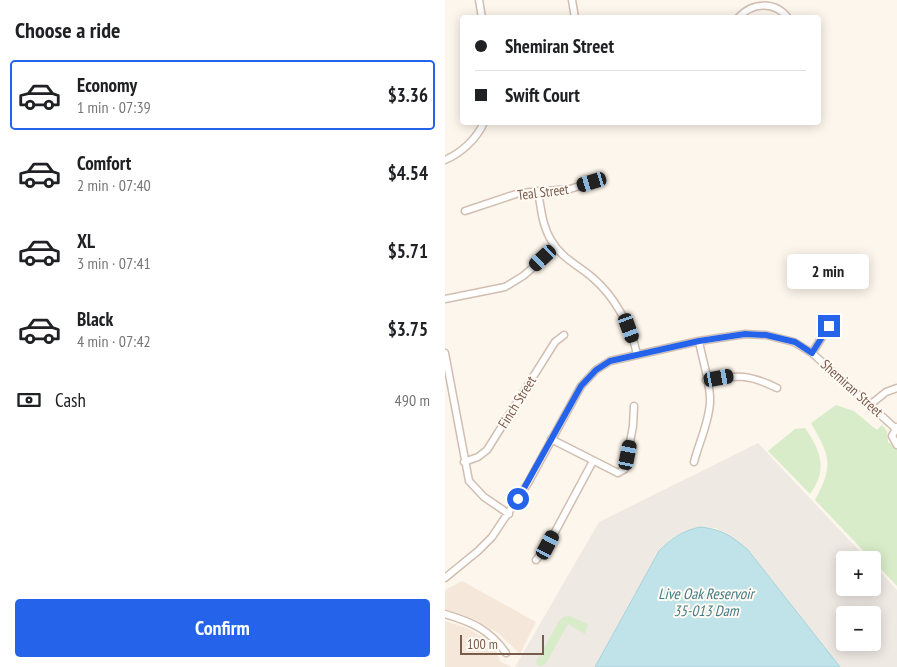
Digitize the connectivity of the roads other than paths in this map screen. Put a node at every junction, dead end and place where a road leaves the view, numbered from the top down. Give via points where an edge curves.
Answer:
1 (479, 0) edge
2 (572, 0) edge
3 (482, 15) edge
4 (574, 15) edge
5 (742, 15) edge
6 (786, 15) edge
7 (482, 125) edge
8 (445, 160) edge
9 (592, 182) dead end
10 (539, 192) junction
11 (465, 210) dead end
12 (556, 248) junction
13 (445, 299) edge
14 (829, 326) dead end
15 (565, 335) dead end
16 (699, 341) junction
17 (445, 353) edge
18 (812, 353) junction
19 (637, 354) junction
20 (706, 380) junction
21 (777, 388) dead end
22 (897, 388) edge
23 (871, 404) junction
24 (634, 406) dead end
25 (896, 428) edge
26 (551, 439) junction
27 (897, 445) edge
28 (593, 461) junction
29 (464, 462) junction
30 (694, 462) dead end
31 (509, 514) junction
32 (536, 560) dead end
33 (445, 578) edge
34 (445, 614) edge
35 (506, 653) dead end

1 - 3 street
2 - 4 street
5 - 6 street via 751,8 772,5
7 - 8 street via 475,138
9 - 10 street, Teal Street via 570,189
10 - 11 street, Teal Street via 519,193
10 - 12 street via 543,224
12 - 13 street via 505,287
12 - 19 street via 601,286 629,328
14 - 18 street
15 - 29 street, Finch Street via 555,342 487,450
16 - 18 street, Shemiran Street via 745,334 766,335 795,342
16 - 19 street, Shemiran Street
16 - 20 street
17 - 29 street
18 - 23 street, Shemiran Street
19 - 26 street, Shemiran Street via 610,361 596,370 581,386
20 - 21 street via 732,376 756,378
20 - 30 street via 710,400
22 - 23 street
23 - 25 street, Shemiran Street
24 - 28 street via 625,469 617,473
25 - 27 street, Shemiran Street via 892,436
26 - 28 street
26 - 31 street, Shemiran Street
28 - 32 street via 548,545
29 - 31 street via 469,481 484,497
31 - 33 street, Shemiran Street via 478,552
34 - 35 street via 468,621 495,637

